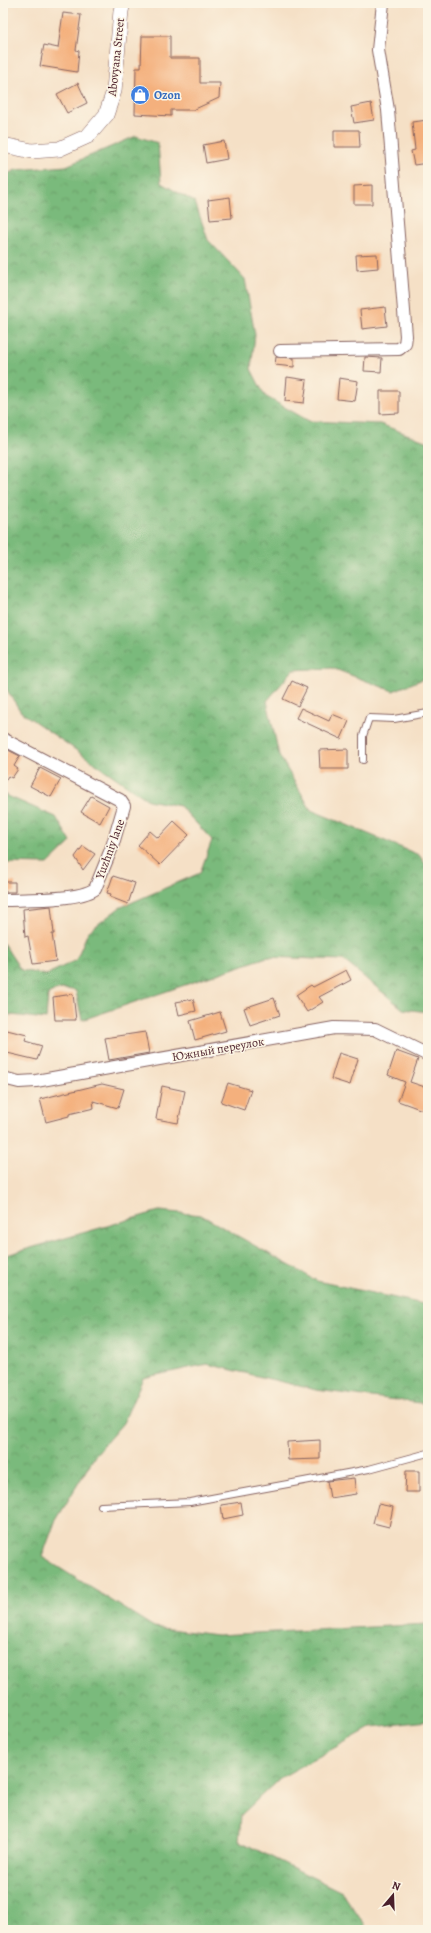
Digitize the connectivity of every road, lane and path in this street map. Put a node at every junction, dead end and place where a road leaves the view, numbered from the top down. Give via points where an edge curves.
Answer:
1 (123, 3) edge
2 (383, 3) edge
3 (3, 145) edge
4 (280, 351) dead end
5 (428, 713) edge
6 (3, 739) edge
7 (363, 760) dead end
8 (3, 900) edge
9 (428, 1055) edge
10 (3, 1078) edge
11 (428, 1452) edge
12 (101, 1506) dead end

1 - 3 street, Abovyana Street via 114,91 106,115 88,136 59,149 32,151
2 - 4 street via 378,50 388,110 406,336 404,344 399,349
5 - 7 lane via 394,719 369,718 363,736
6 - 8 street, Yuzhniy lane via 120,800 124,806 112,847 95,889 71,897
9 - 10 street, Южный переулок via 375,1030 334,1028 36,1081 19,1082
11 - 12 lane via 369,1469 190,1502

